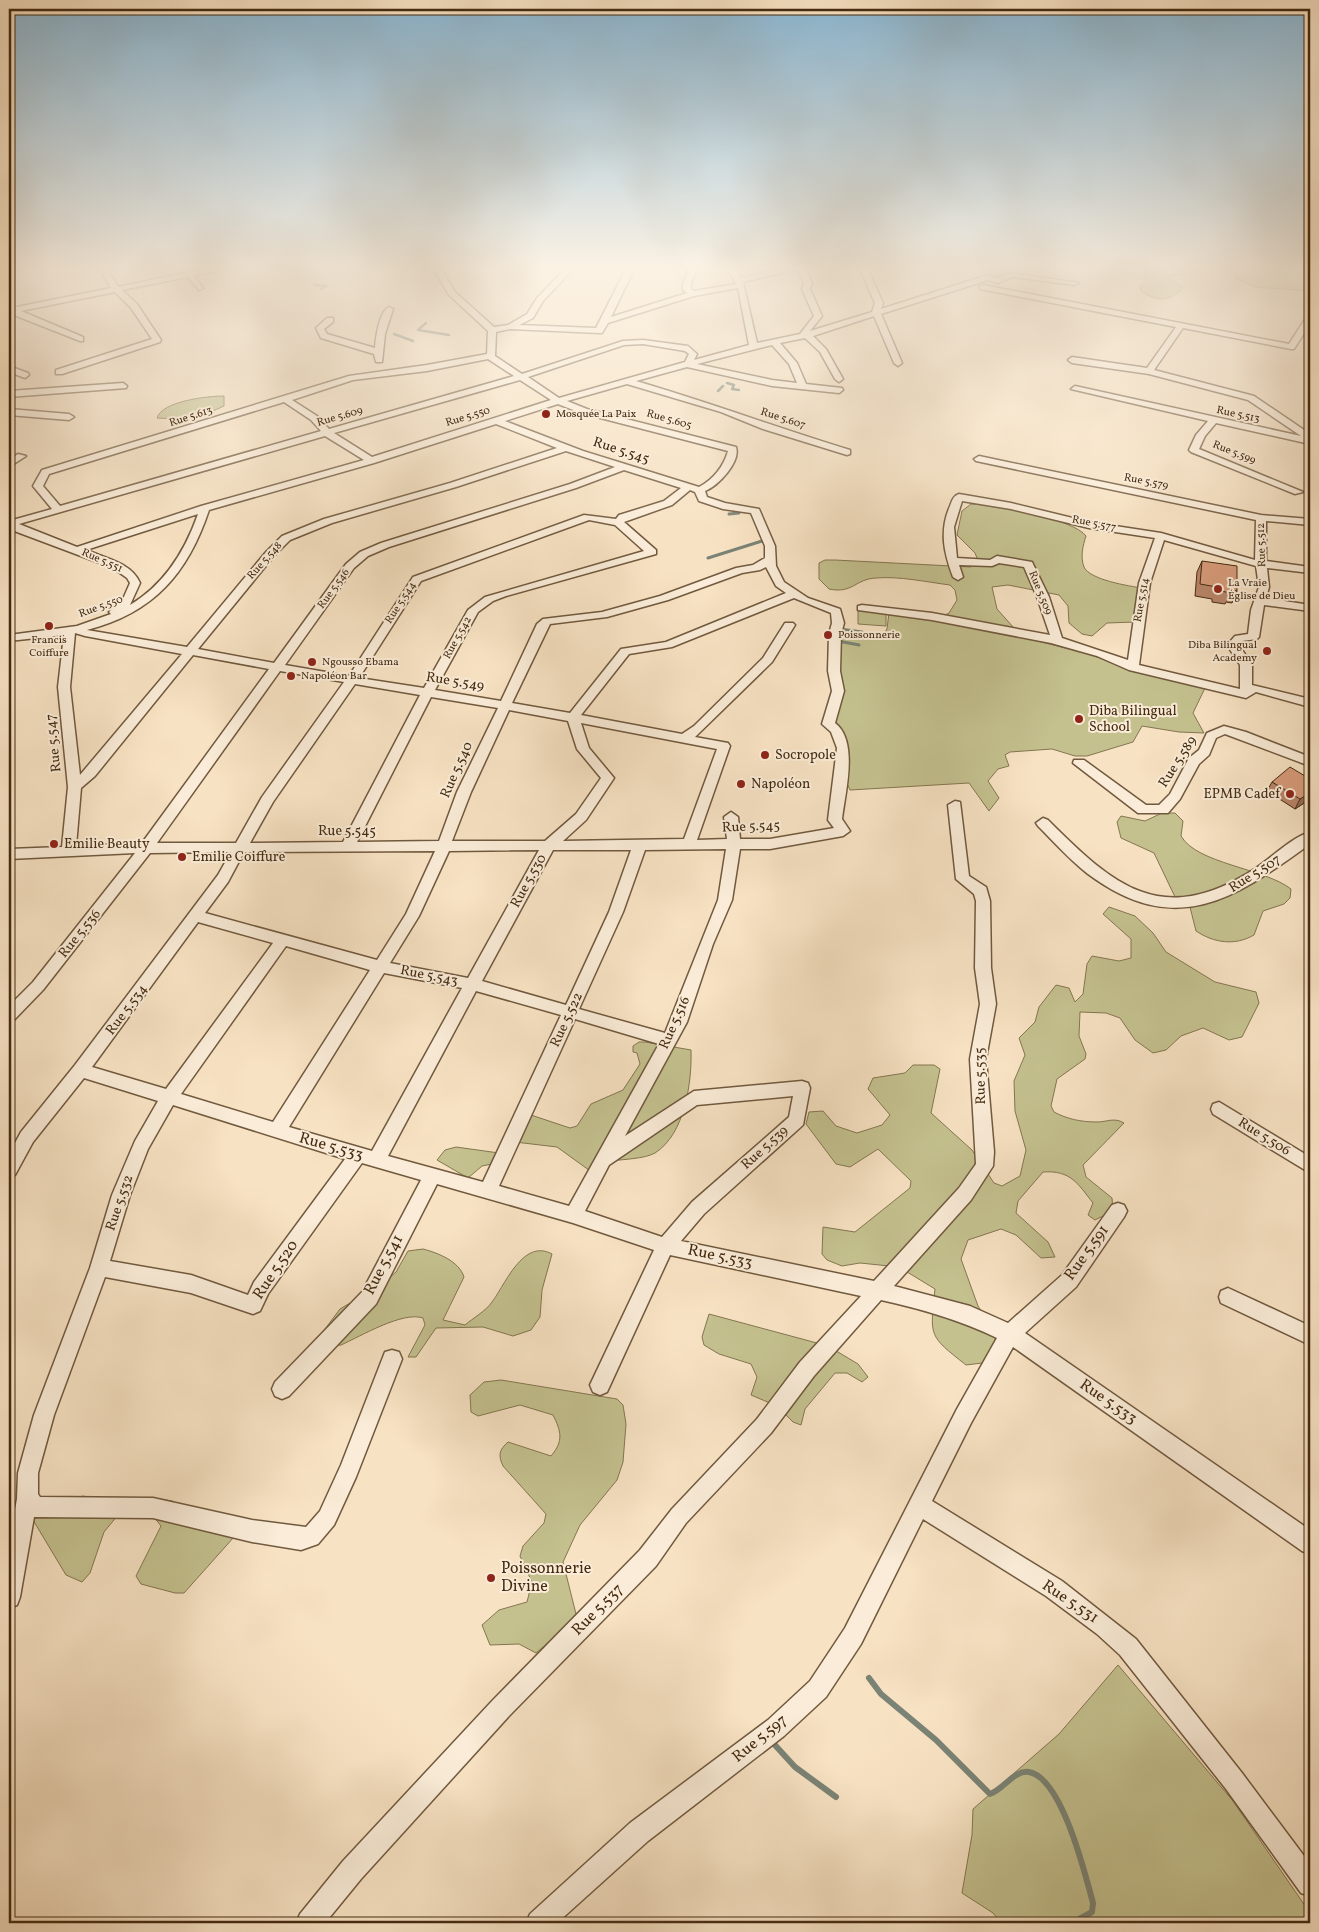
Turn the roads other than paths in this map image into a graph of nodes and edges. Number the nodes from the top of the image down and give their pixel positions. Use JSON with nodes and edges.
{"nodes":[{"id":1,"x":111,"y":355,"type":"edge"},
{"id":2,"x":378,"y":355,"type":"edge"},
{"id":3,"x":587,"y":355,"type":"edge"},
{"id":4,"x":692,"y":355,"type":"edge"},
{"id":5,"x":722,"y":355,"type":"edge"},
{"id":6,"x":785,"y":355,"type":"edge"},
{"id":7,"x":825,"y":355,"type":"edge"},
{"id":8,"x":896,"y":355,"type":"edge"},
{"id":9,"x":1160,"y":355,"type":"edge"},
{"id":10,"x":490,"y":356,"type":"joint"},
{"id":11,"x":1072,"y":360,"type":"dead end"},
{"id":12,"x":898,"y":363,"type":"dead end"},
{"id":13,"x":690,"y":365,"type":"junction"},
{"id":14,"x":9,"y":369,"type":"edge"},
{"id":15,"x":1149,"y":371,"type":"junction"},
{"id":16,"x":59,"y":372,"type":"dead end"},
{"id":17,"x":379,"y":374,"type":"junction"},
{"id":18,"x":25,"y":375,"type":"dead end"},
{"id":19,"x":520,"y":376,"type":"junction"},
{"id":20,"x":839,"y":379,"type":"dead end"},
{"id":21,"x":627,"y":380,"type":"junction"},
{"id":22,"x":123,"y":386,"type":"dead end"},
{"id":23,"x":803,"y":386,"type":"junction"},
{"id":24,"x":1075,"y":389,"type":"dead end"},
{"id":25,"x":839,"y":390,"type":"dead end"},
{"id":26,"x":9,"y":394,"type":"edge"},
{"id":27,"x":285,"y":399,"type":"junction"},
{"id":28,"x":558,"y":401,"type":"junction"},
{"id":29,"x":9,"y":412,"type":"edge"},
{"id":30,"x":68,"y":417,"type":"dead end"},
{"id":31,"x":496,"y":421,"type":"junction"},
{"id":32,"x":1213,"y":421,"type":"junction"},
{"id":33,"x":327,"y":433,"type":"junction"},
{"id":34,"x":1310,"y":439,"type":"edge"},
{"id":35,"x":565,"y":448,"type":"junction"},
{"id":36,"x":847,"y":452,"type":"dead end"},
{"id":37,"x":21,"y":456,"type":"dead end"},
{"id":38,"x":979,"y":459,"type":"dead end"},
{"id":39,"x":371,"y":460,"type":"junction"},
{"id":40,"x":9,"y":464,"type":"edge"},
{"id":41,"x":623,"y":467,"type":"junction"},
{"id":42,"x":693,"y":489,"type":"junction"},
{"id":43,"x":1298,"y":492,"type":"dead end"},
{"id":44,"x":205,"y":508,"type":"junction"},
{"id":45,"x":58,"y":510,"type":"junction"},
{"id":46,"x":1261,"y":518,"type":"junction"},
{"id":47,"x":618,"y":522,"type":"junction"},
{"id":48,"x":1310,"y":522,"type":"edge"},
{"id":49,"x":9,"y":525,"type":"edge"},
{"id":50,"x":1161,"y":536,"type":"junction"},
{"id":51,"x":77,"y":550,"type":"junction"},
{"id":52,"x":770,"y":560,"type":"junction"},
{"id":53,"x":952,"y":561,"type":"junction"},
{"id":54,"x":1263,"y":563,"type":"junction"},
{"id":55,"x":1310,"y":570,"type":"edge"},
{"id":56,"x":958,"y":576,"type":"dead end"},
{"id":57,"x":794,"y":594,"type":"junction"},
{"id":58,"x":1262,"y":601,"type":"junction"},
{"id":59,"x":862,"y":608,"type":"dead end"},
{"id":60,"x":1310,"y":608,"type":"edge"},
{"id":61,"x":96,"y":623,"type":"junction"},
{"id":62,"x":789,"y":625,"type":"dead end"},
{"id":63,"x":74,"y":629,"type":"junction"},
{"id":64,"x":9,"y":638,"type":"edge"},
{"id":65,"x":1057,"y":640,"type":"junction"},
{"id":66,"x":190,"y":650,"type":"junction"},
{"id":67,"x":279,"y":667,"type":"junction"},
{"id":68,"x":1133,"y":667,"type":"junction"},
{"id":69,"x":352,"y":680,"type":"junction"},
{"id":70,"x":428,"y":693,"type":"junction"},
{"id":71,"x":1246,"y":694,"type":"junction"},
{"id":72,"x":1310,"y":703,"type":"edge"},
{"id":73,"x":505,"y":705,"type":"junction"},
{"id":74,"x":573,"y":718,"type":"junction"},
{"id":75,"x":685,"y":738,"type":"junction"},
{"id":76,"x":1310,"y":762,"type":"edge"},
{"id":77,"x":1079,"y":763,"type":"dead end"},
{"id":78,"x":75,"y":787,"type":"junction"},
{"id":79,"x":955,"y":805,"type":"dead end"},
{"id":80,"x":731,"y":817,"type":"dead end"},
{"id":81,"x":1043,"y":823,"type":"dead end"},
{"id":82,"x":1310,"y":837,"type":"edge"},
{"id":83,"x":734,"y":843,"type":"junction"},
{"id":84,"x":685,"y":845,"type":"junction"},
{"id":85,"x":348,"y":846,"type":"junction"},
{"id":86,"x":442,"y":846,"type":"junction"},
{"id":87,"x":548,"y":846,"type":"junction"},
{"id":88,"x":638,"y":846,"type":"junction"},
{"id":89,"x":242,"y":847,"type":"junction"},
{"id":90,"x":147,"y":848,"type":"junction"},
{"id":91,"x":68,"y":853,"type":"junction"},
{"id":92,"x":9,"y":854,"type":"edge"},
{"id":93,"x":196,"y":916,"type":"junction"},
{"id":94,"x":282,"y":940,"type":"junction"},
{"id":95,"x":382,"y":967,"type":"junction"},
{"id":96,"x":471,"y":984,"type":"junction"},
{"id":97,"x":572,"y":1011,"type":"junction"},
{"id":98,"x":9,"y":1016,"type":"edge"},
{"id":99,"x":662,"y":1038,"type":"dead end"},
{"id":100,"x":81,"y":1070,"type":"junction"},
{"id":101,"x":168,"y":1099,"type":"junction"},
{"id":102,"x":1219,"y":1108,"type":"dead end"},
{"id":103,"x":277,"y":1131,"type":"junction"},
{"id":104,"x":358,"y":1155,"type":"junction"},
{"id":105,"x":377,"y":1159,"type":"junction"},
{"id":106,"x":603,"y":1160,"type":"junction"},
{"id":107,"x":1310,"y":1166,"type":"edge"},
{"id":108,"x":9,"y":1170,"type":"edge"},
{"id":109,"x":432,"y":1176,"type":"junction"},
{"id":110,"x":488,"y":1191,"type":"junction"},
{"id":111,"x":1118,"y":1211,"type":"dead end"},
{"id":112,"x":573,"y":1215,"type":"junction"},
{"id":113,"x":665,"y":1246,"type":"junction"},
{"id":114,"x":99,"y":1268,"type":"junction"},
{"id":115,"x":878,"y":1290,"type":"junction"},
{"id":116,"x":1228,"y":1297,"type":"dead end"},
{"id":117,"x":1010,"y":1334,"type":"junction"},
{"id":118,"x":1310,"y":1336,"type":"edge"},
{"id":119,"x":392,"y":1359,"type":"dead end"},
{"id":120,"x":600,"y":1384,"type":"dead end"},
{"id":121,"x":282,"y":1389,"type":"dead end"},
{"id":122,"x":27,"y":1499,"type":"junction"},
{"id":123,"x":920,"y":1505,"type":"junction"},
{"id":124,"x":1310,"y":1543,"type":"edge"},
{"id":125,"x":9,"y":1597,"type":"edge"},
{"id":126,"x":1310,"y":1884,"type":"edge"},
{"id":127,"x":310,"y":1923,"type":"edge"},
{"id":128,"x":539,"y":1923,"type":"edge"}],
"edges":[{"from":1,"to":16,"type":"street"},
{"from":2,"to":17,"type":"street"},
{"from":3,"to":19,"type":"street","name":"Rue 5.609"},
{"from":4,"to":13,"type":"street","name":"Rue 5.609"},
{"from":5,"to":13,"type":"street","name":"Rue 5.550"},
{"from":6,"to":23,"type":"street"},
{"from":7,"to":20,"type":"street"},
{"from":8,"to":12,"type":"street"},
{"from":9,"to":15,"type":"street"},
{"from":10,"to":17,"type":"street"},
{"from":10,"to":19,"type":"street","name":"Rue 5.605"},
{"from":11,"to":15,"type":"street"},
{"from":13,"to":21,"type":"street","name":"Rue 5.550"},
{"from":13,"to":23,"type":"street"},
{"from":14,"to":18,"type":"street"},
{"from":15,"to":34,"type":"street"},
{"from":17,"to":27,"type":"street"},
{"from":19,"to":28,"type":"street","name":"Rue 5.605"},
{"from":19,"to":33,"type":"street","name":"Rue 5.609"},
{"from":21,"to":28,"type":"street","name":"Rue 5.550"},
{"from":21,"to":36,"type":"street","name":"Rue 5.607"},
{"from":22,"to":26,"type":"street"},
{"from":23,"to":25,"type":"street"},
{"from":24,"to":32,"type":"street","name":"Rue 5.513"},
{"from":27,"to":33,"type":"street"},
{"from":27,"to":45,"type":"street","name":"Rue 5.613"},
{"from":28,"to":31,"type":"street","name":"Rue 5.550"},
{"from":28,"to":42,"type":"street","name":"Rue 5.605"},
{"from":29,"to":30,"type":"street"},
{"from":31,"to":35,"type":"street","name":"Rue 5.545"},
{"from":31,"to":39,"type":"street","name":"Rue 5.550"},
{"from":32,"to":34,"type":"street","name":"Rue 5.513"},
{"from":32,"to":43,"type":"street","name":"Rue 5.599"},
{"from":33,"to":39,"type":"street"},
{"from":33,"to":45,"type":"street","name":"Rue 5.609"},
{"from":35,"to":41,"type":"street","name":"Rue 5.545"},
{"from":35,"to":66,"type":"street","name":"Rue 5.548"},
{"from":37,"to":40,"type":"street"},
{"from":38,"to":46,"type":"street","name":"Rue 5.579"},
{"from":39,"to":44,"type":"street","name":"Rue 5.550"},
{"from":41,"to":42,"type":"street","name":"Rue 5.545"},
{"from":41,"to":67,"type":"street","name":"Rue 5.546"},
{"from":42,"to":47,"type":"street"},
{"from":42,"to":52,"type":"street","name":"Rue 5.545"},
{"from":44,"to":51,"type":"street"},
{"from":44,"to":61,"type":"street","name":"Rue 5.550"},
{"from":45,"to":49,"type":"street","name":"Rue 5.609"},
{"from":46,"to":48,"type":"street","name":"Rue 5.579"},
{"from":46,"to":54,"type":"street","name":"Rue 5.512"},
{"from":47,"to":69,"type":"street","name":"Rue 5.544"},
{"from":47,"to":70,"type":"street","name":"Rue 5.542"},
{"from":49,"to":51,"type":"street","name":"Rue 5.551"},
{"from":50,"to":53,"type":"street","name":"Rue 5.577"},
{"from":50,"to":54,"type":"street","name":"Rue 5.577"},
{"from":50,"to":68,"type":"street","name":"Rue 5.514"},
{"from":51,"to":61,"type":"street","name":"Rue 5.551"},
{"from":52,"to":57,"type":"street","name":"Rue 5.545"},
{"from":52,"to":73,"type":"street","name":"Rue 5.540"},
{"from":53,"to":56,"type":"street","name":"Rue 5.577"},
{"from":53,"to":65,"type":"street","name":"Rue 5.509"},
{"from":54,"to":55,"type":"street","name":"Rue 5.577"},
{"from":54,"to":58,"type":"street","name":"Rue 5.512"},
{"from":57,"to":74,"type":"street"},
{"from":57,"to":83,"type":"street","name":"Rue 5.545"},
{"from":58,"to":60,"type":"street"},
{"from":58,"to":71,"type":"street","name":"Rue 5.512"},
{"from":59,"to":65,"type":"street"},
{"from":61,"to":63,"type":"street","name":"Rue 5.550"},
{"from":62,"to":75,"type":"street"},
{"from":63,"to":64,"type":"street","name":"Rue 5.550"},
{"from":63,"to":66,"type":"street","name":"Rue 5.549"},
{"from":63,"to":78,"type":"street","name":"Rue 5.547"},
{"from":65,"to":68,"type":"street"},
{"from":66,"to":67,"type":"street","name":"Rue 5.549"},
{"from":66,"to":78,"type":"street","name":"Rue 5.548"},
{"from":67,"to":69,"type":"street","name":"Rue 5.549"},
{"from":67,"to":90,"type":"street","name":"Rue 5.546"},
{"from":68,"to":71,"type":"street"},
{"from":69,"to":70,"type":"street","name":"Rue 5.549"},
{"from":69,"to":89,"type":"street","name":"Rue 5.544"},
{"from":70,"to":73,"type":"street","name":"Rue 5.549"},
{"from":70,"to":85,"type":"street","name":"Rue 5.542"},
{"from":71,"to":72,"type":"street"},
{"from":73,"to":74,"type":"street","name":"Rue 5.549"},
{"from":73,"to":86,"type":"street","name":"Rue 5.540"},
{"from":74,"to":75,"type":"street","name":"Rue 5.549"},
{"from":74,"to":87,"type":"street","name":"Rue 5.530"},
{"from":75,"to":84,"type":"street","name":"Rue 5.549"},
{"from":76,"to":77,"type":"street","name":"Rue 5.589"},
{"from":78,"to":91,"type":"street","name":"Rue 5.547"},
{"from":79,"to":115,"type":"street","name":"Rue 5.535"},
{"from":80,"to":83,"type":"street","name":"Rue 5.516"},
{"from":81,"to":82,"type":"street","name":"Rue 5.507"},
{"from":83,"to":84,"type":"street","name":"Rue 5.545"},
{"from":83,"to":106,"type":"street","name":"Rue 5.516"},
{"from":84,"to":88,"type":"street","name":"Rue 5.545"},
{"from":85,"to":86,"type":"street","name":"Rue 5.545"},
{"from":85,"to":89,"type":"street","name":"Rue 5.545"},
{"from":86,"to":87,"type":"street","name":"Rue 5.545"},
{"from":86,"to":95,"type":"street","name":"Rue 5.540"},
{"from":87,"to":88,"type":"street","name":"Rue 5.545"},
{"from":87,"to":96,"type":"street","name":"Rue 5.530"},
{"from":88,"to":97,"type":"street","name":"Rue 5.522"},
{"from":89,"to":90,"type":"street","name":"Rue 5.545"},
{"from":89,"to":93,"type":"street","name":"Rue 5.534"},
{"from":90,"to":91,"type":"street","name":"Rue 5.545"},
{"from":90,"to":98,"type":"street","name":"Rue 5.536"},
{"from":91,"to":92,"type":"street","name":"Rue 5.545"},
{"from":93,"to":94,"type":"street","name":"Rue 5.543"},
{"from":93,"to":100,"type":"street","name":"Rue 5.534"},
{"from":94,"to":95,"type":"street","name":"Rue 5.543"},
{"from":94,"to":101,"type":"street","name":"Rue 5.532"},
{"from":95,"to":96,"type":"street","name":"Rue 5.543"},
{"from":95,"to":103,"type":"street","name":"Rue 5.540"},
{"from":96,"to":97,"type":"street","name":"Rue 5.543"},
{"from":96,"to":105,"type":"street","name":"Rue 5.530"},
{"from":97,"to":99,"type":"street","name":"Rue 5.543"},
{"from":97,"to":110,"type":"street","name":"Rue 5.522"},
{"from":100,"to":101,"type":"street","name":"Rue 5.533"},
{"from":100,"to":108,"type":"street","name":"Rue 5.534"},
{"from":101,"to":103,"type":"street","name":"Rue 5.533"},
{"from":101,"to":114,"type":"street","name":"Rue 5.532"},
{"from":102,"to":107,"type":"street","name":"Rue 5.506"},
{"from":103,"to":104,"type":"street","name":"Rue 5.533"},
{"from":104,"to":105,"type":"street","name":"Rue 5.533"},
{"from":104,"to":114,"type":"street","name":"Rue 5.520"},
{"from":105,"to":109,"type":"street","name":"Rue 5.533"},
{"from":106,"to":112,"type":"street","name":"Rue 5.516"},
{"from":106,"to":113,"type":"street","name":"Rue 5.539"},
{"from":109,"to":110,"type":"street","name":"Rue 5.533"},
{"from":109,"to":121,"type":"street","name":"Rue 5.541"},
{"from":110,"to":112,"type":"street","name":"Rue 5.533"},
{"from":111,"to":117,"type":"street","name":"Rue 5.591"},
{"from":112,"to":113,"type":"street","name":"Rue 5.533"},
{"from":113,"to":115,"type":"street","name":"Rue 5.533"},
{"from":113,"to":120,"type":"street","name":"Rue 5.539"},
{"from":114,"to":122,"type":"street","name":"Rue 5.532"},
{"from":115,"to":117,"type":"street","name":"Rue 5.533"},
{"from":115,"to":127,"type":"street","name":"Rue 5.537"},
{"from":116,"to":118,"type":"street"},
{"from":117,"to":123,"type":"street"},
{"from":117,"to":124,"type":"street","name":"Rue 5.533"},
{"from":119,"to":122,"type":"street"},
{"from":122,"to":125,"type":"street","name":"Rue 5.532"},
{"from":123,"to":126,"type":"street","name":"Rue 5.531"},
{"from":123,"to":128,"type":"street","name":"Rue 5.597"}]}
